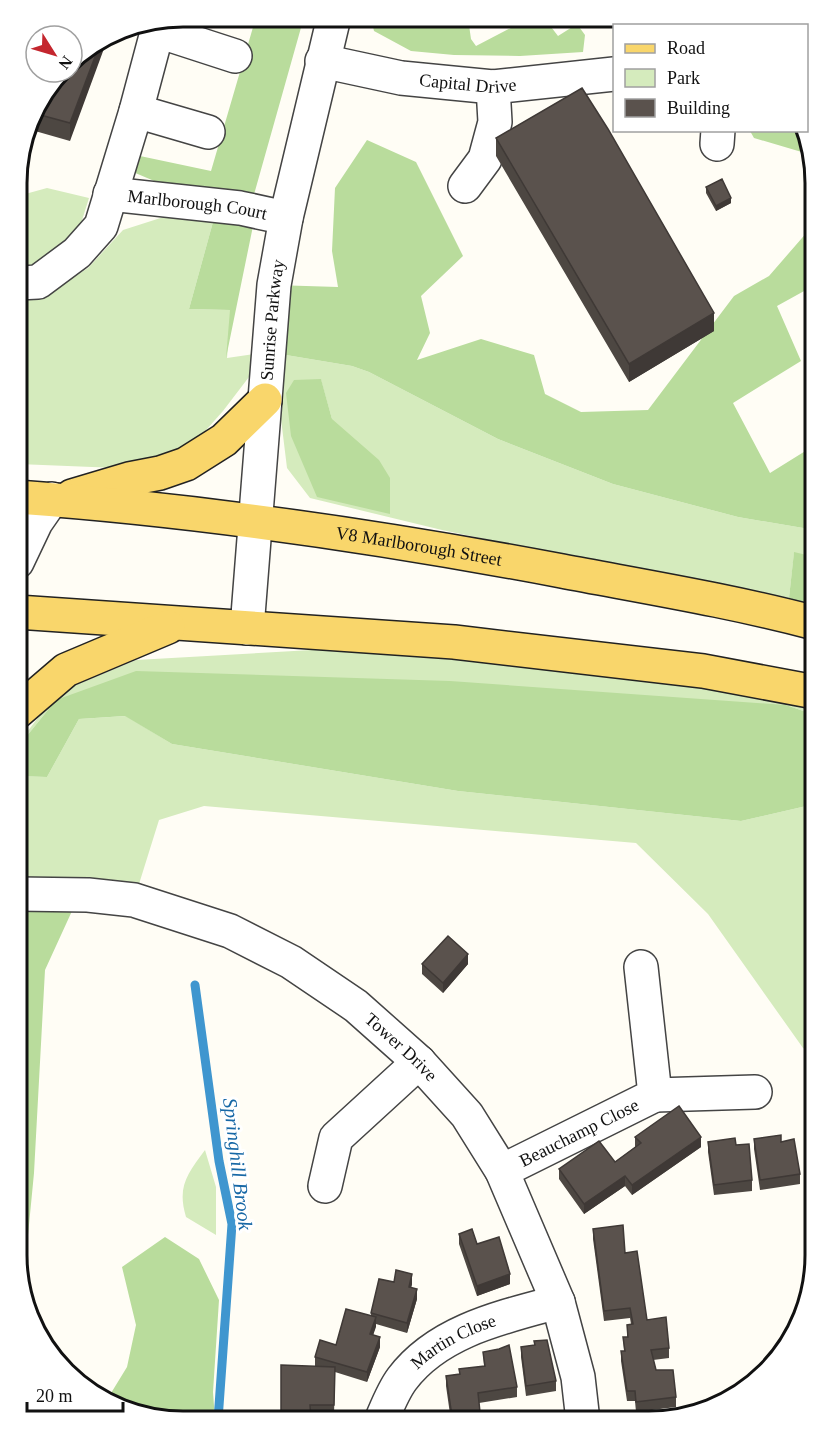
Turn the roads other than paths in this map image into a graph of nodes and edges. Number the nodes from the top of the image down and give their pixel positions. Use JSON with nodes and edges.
{"nodes":[{"id":1,"x":331,"y":27,"type":"edge"},
{"id":2,"x":164,"y":28,"type":"edge"},
{"id":3,"x":158,"y":29,"type":"edge"},
{"id":4,"x":235,"y":56,"type":"dead end"},
{"id":5,"x":322,"y":61,"type":"junction"},
{"id":6,"x":613,"y":74,"type":"edge"},
{"id":7,"x":493,"y":87,"type":"junction"},
{"id":8,"x":136,"y":111,"type":"junction"},
{"id":9,"x":208,"y":132,"type":"dead end"},
{"id":10,"x":465,"y":186,"type":"dead end"},
{"id":11,"x":110,"y":194,"type":"junction"},
{"id":12,"x":286,"y":218,"type":"junction"},
{"id":13,"x":27,"y":283,"type":"edge"},
{"id":14,"x":265,"y":400,"type":"junction"},
{"id":15,"x":27,"y":498,"type":"edge"},
{"id":16,"x":55,"y":500,"type":"junction"},
{"id":17,"x":255,"y":520,"type":"junction"},
{"id":18,"x":27,"y":541,"type":"edge"},
{"id":19,"x":27,"y":613,"type":"edge"},
{"id":20,"x":805,"y":621,"type":"edge"},
{"id":21,"x":176,"y":624,"type":"junction"},
{"id":22,"x":247,"y":628,"type":"junction"},
{"id":23,"x":805,"y":690,"type":"edge"},
{"id":24,"x":27,"y":703,"type":"edge"},
{"id":25,"x":27,"y":894,"type":"edge"},
{"id":26,"x":641,"y":967,"type":"dead end"},
{"id":27,"x":419,"y":1062,"type":"junction"},
{"id":28,"x":755,"y":1092,"type":"dead end"},
{"id":29,"x":655,"y":1095,"type":"junction"},
{"id":30,"x":502,"y":1170,"type":"junction"},
{"id":31,"x":325,"y":1186,"type":"dead end"},
{"id":32,"x":558,"y":1302,"type":"junction"},
{"id":33,"x":386,"y":1411,"type":"edge"},
{"id":34,"x":582,"y":1411,"type":"edge"}],
"edges":[{"from":1,"to":5,"type":"street","name":"Sunrise Parkway"},
{"from":2,"to":4,"type":"street"},
{"from":3,"to":8,"type":"street"},
{"from":5,"to":7,"type":"street","name":"Capital Drive"},
{"from":5,"to":12,"type":"street","name":"Sunrise Parkway"},
{"from":6,"to":7,"type":"street","name":"Capital Drive"},
{"from":7,"to":10,"type":"street"},
{"from":8,"to":9,"type":"street"},
{"from":8,"to":11,"type":"street"},
{"from":11,"to":12,"type":"street","name":"Marlborough Court"},
{"from":11,"to":13,"type":"street"},
{"from":12,"to":14,"type":"street","name":"Sunrise Parkway"},
{"from":14,"to":16,"type":"main road"},
{"from":14,"to":17,"type":"street","name":"Sunrise Parkway"},
{"from":15,"to":16,"type":"main road","name":"V8 Marlborough Street"},
{"from":16,"to":17,"type":"main road","name":"V8 Marlborough Street"},
{"from":16,"to":18,"type":"street"},
{"from":17,"to":20,"type":"main road","name":"V8 Marlborough Street"},
{"from":17,"to":22,"type":"street","name":"Sunrise Parkway"},
{"from":19,"to":21,"type":"main road"},
{"from":21,"to":22,"type":"main road"},
{"from":21,"to":24,"type":"main road"},
{"from":22,"to":23,"type":"main road"},
{"from":25,"to":27,"type":"street","name":"Tower Drive"},
{"from":26,"to":29,"type":"street","name":"Beauchamp Close"},
{"from":27,"to":30,"type":"street","name":"Tower Drive"},
{"from":27,"to":31,"type":"street"},
{"from":28,"to":29,"type":"street","name":"Beauchamp Close"},
{"from":29,"to":30,"type":"street","name":"Beauchamp Close"},
{"from":30,"to":32,"type":"street","name":"Tower Drive"},
{"from":32,"to":33,"type":"street","name":"Martin Close"},
{"from":32,"to":34,"type":"street","name":"Tower Drive"}]}
